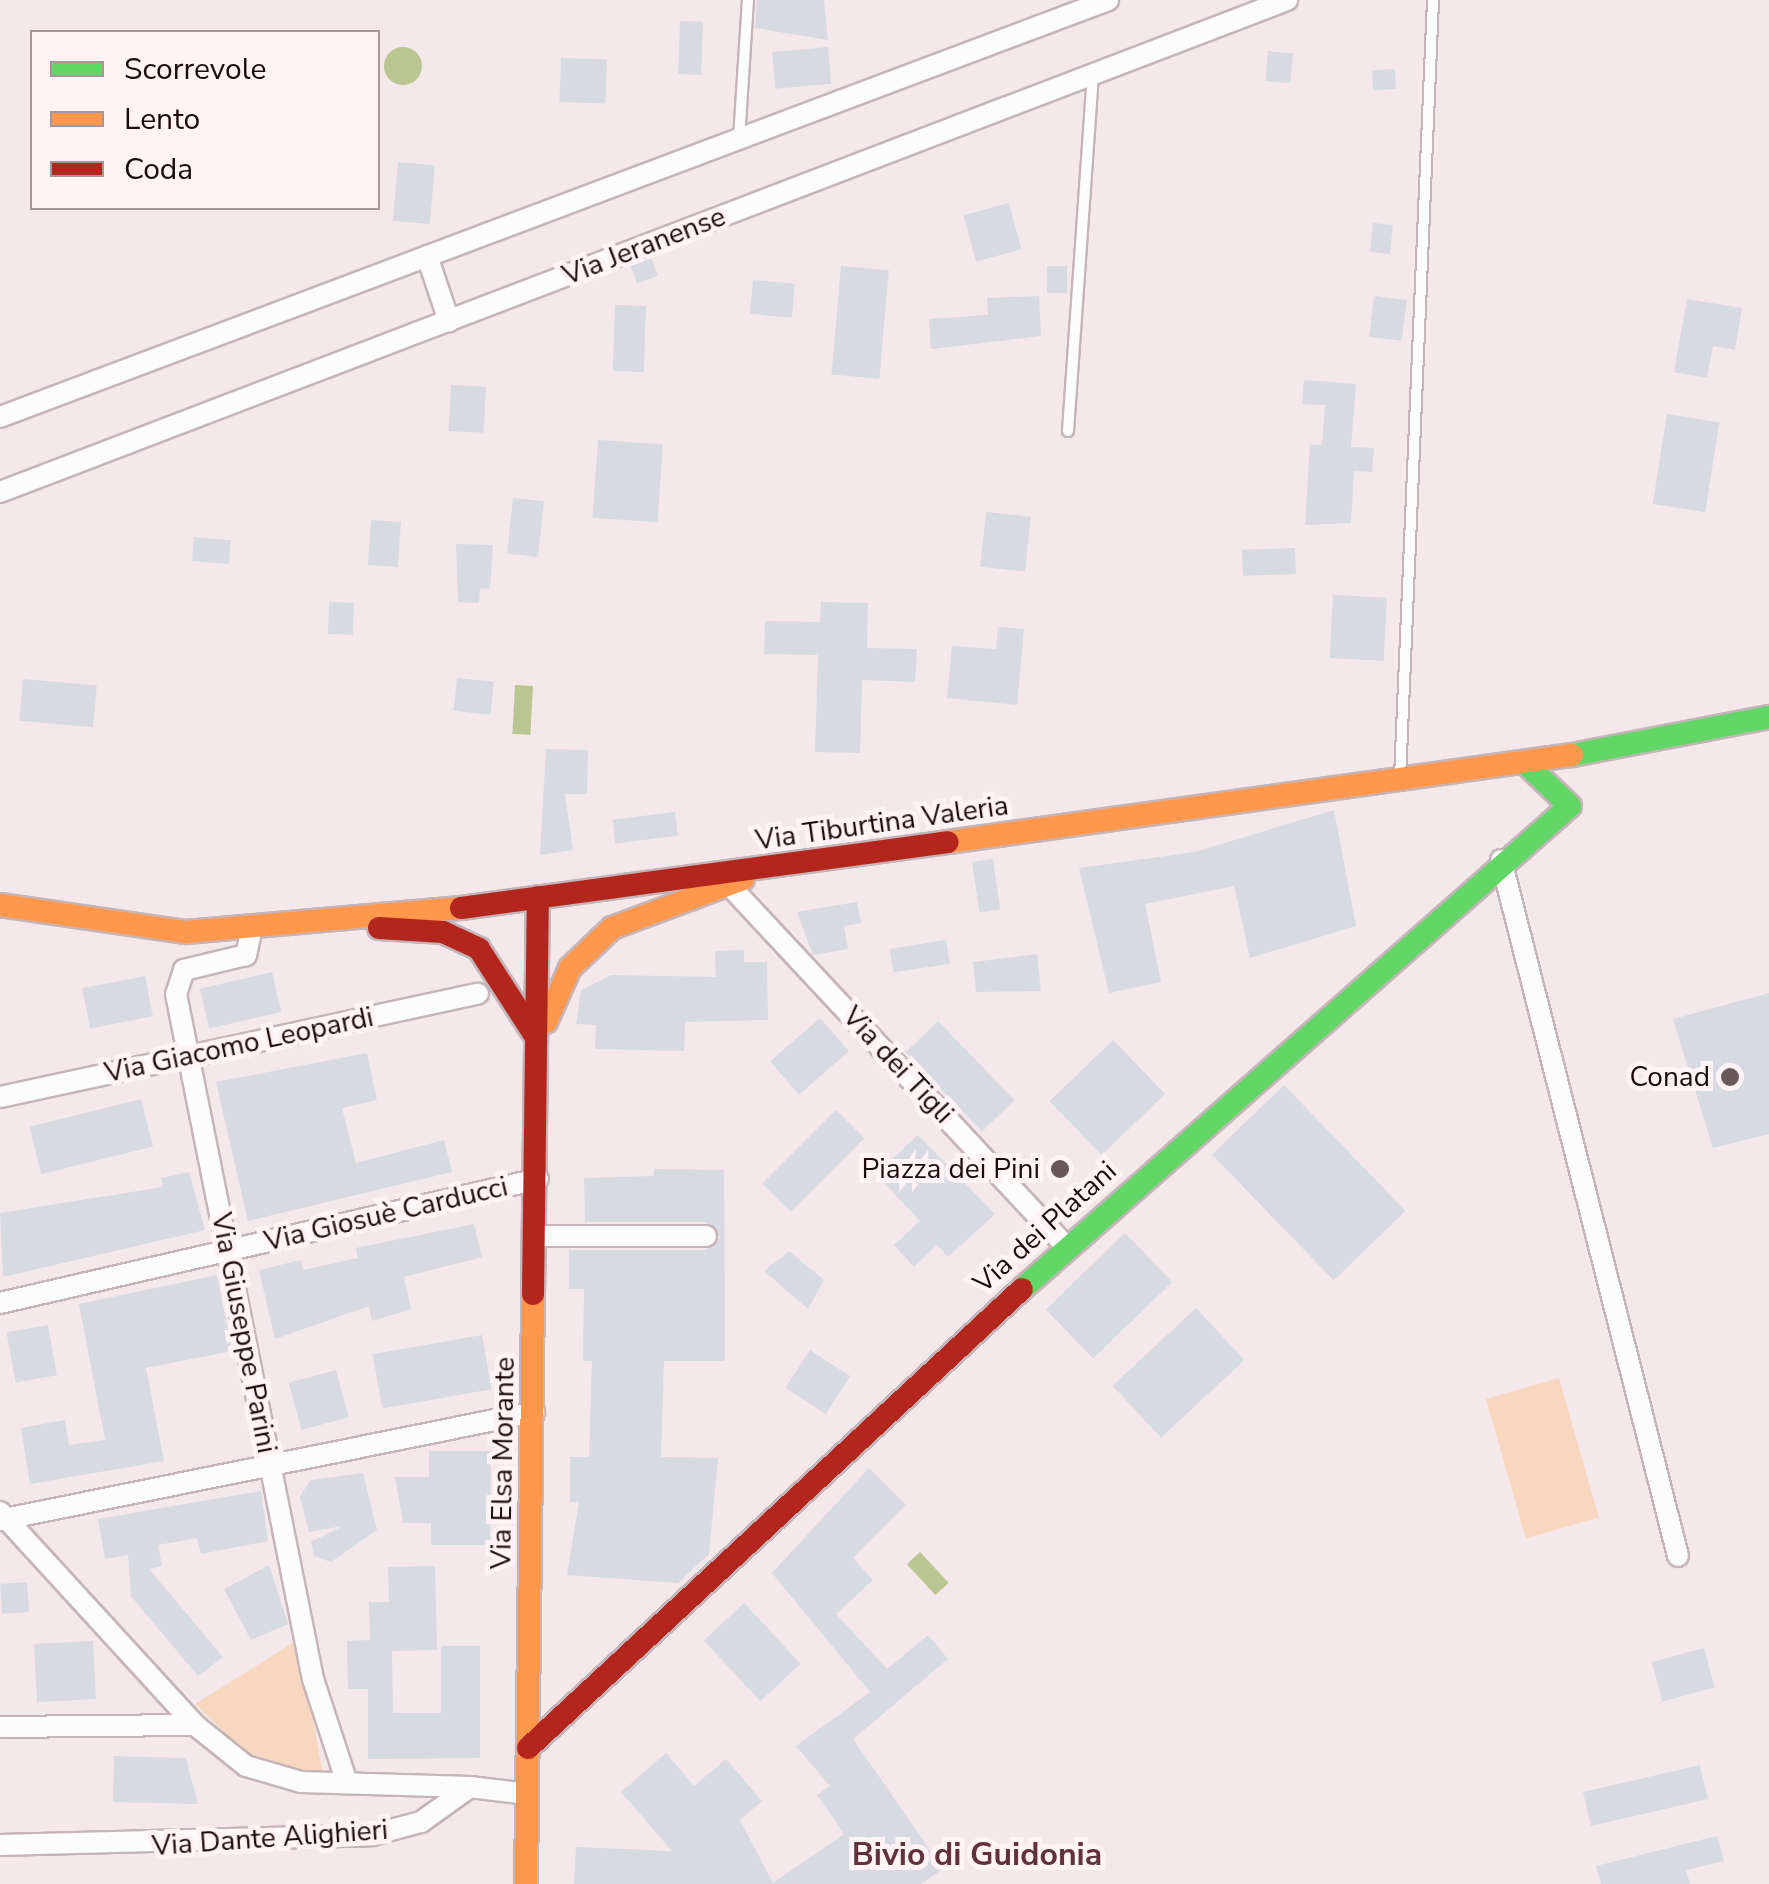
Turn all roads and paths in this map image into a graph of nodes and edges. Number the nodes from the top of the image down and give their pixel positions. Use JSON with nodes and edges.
{"nodes":[{"id":1,"x":748,"y":0,"type":"edge"},
{"id":2,"x":1108,"y":0,"type":"edge"},
{"id":3,"x":1288,"y":0,"type":"edge"},
{"id":4,"x":1433,"y":0,"type":"edge"},
{"id":5,"x":1093,"y":74,"type":"junction"},
{"id":6,"x":739,"y":139,"type":"junction"},
{"id":7,"x":427,"y":256,"type":"junction"},
{"id":8,"x":449,"y":321,"type":"junction"},
{"id":9,"x":0,"y":417,"type":"edge"},
{"id":10,"x":1068,"y":431,"type":"dead end"},
{"id":11,"x":0,"y":492,"type":"edge"},
{"id":12,"x":1769,"y":718,"type":"edge"},
{"id":13,"x":1526,"y":764,"type":"junction"},
{"id":14,"x":1400,"y":781,"type":"junction"},
{"id":15,"x":1501,"y":860,"type":"junction"},
{"id":16,"x":764,"y":870,"type":"junction"},
{"id":17,"x":729,"y":885,"type":"junction"},
{"id":18,"x":538,"y":897,"type":"junction"},
{"id":19,"x":0,"y":905,"type":"edge"},
{"id":20,"x":324,"y":926,"type":"junction"},
{"id":21,"x":251,"y":932,"type":"junction"},
{"id":22,"x":478,"y":994,"type":"dead end"},
{"id":23,"x":538,"y":1044,"type":"junction"},
{"id":24,"x":190,"y":1054,"type":"junction"},
{"id":25,"x":0,"y":1097,"type":"edge"},
{"id":26,"x":538,"y":1179,"type":"junction"},
{"id":27,"x":538,"y":1236,"type":"junction"},
{"id":28,"x":706,"y":1236,"type":"dead end"},
{"id":29,"x":1067,"y":1246,"type":"junction"},
{"id":30,"x":228,"y":1251,"type":"junction"},
{"id":31,"x":0,"y":1303,"type":"edge"},
{"id":32,"x":534,"y":1412,"type":"junction"},
{"id":33,"x":271,"y":1470,"type":"junction"},
{"id":34,"x":2,"y":1517,"type":"edge"},
{"id":35,"x":1678,"y":1556,"type":"dead end"},
{"id":36,"x":195,"y":1726,"type":"junction"},
{"id":37,"x":0,"y":1727,"type":"edge"},
{"id":38,"x":528,"y":1748,"type":"junction"},
{"id":39,"x":347,"y":1783,"type":"junction"},
{"id":40,"x":470,"y":1787,"type":"junction"},
{"id":41,"x":528,"y":1794,"type":"junction"},
{"id":42,"x":0,"y":1845,"type":"edge"},
{"id":43,"x":526,"y":1884,"type":"edge"}],
"edges":[{"from":1,"to":6,"type":"lane"},
{"from":2,"to":6,"type":"street"},
{"from":3,"to":5,"type":"street","name":"Via Jeranense"},
{"from":4,"to":14,"type":"lane"},
{"from":5,"to":8,"type":"street","name":"Via Jeranense"},
{"from":5,"to":10,"type":"lane"},
{"from":6,"to":7,"type":"street"},
{"from":7,"to":8,"type":"street"},
{"from":7,"to":9,"type":"street"},
{"from":8,"to":11,"type":"street","name":"Via Jeranense"},
{"from":12,"to":13,"type":"street","name":"Via Tiburtina Valeria"},
{"from":13,"to":14,"type":"street","name":"Via Tiburtina Valeria"},
{"from":13,"to":15,"type":"street","name":"Via dei Platani"},
{"from":14,"to":16,"type":"street","name":"Via Tiburtina Valeria"},
{"from":15,"to":29,"type":"street","name":"Via dei Platani"},
{"from":15,"to":35,"type":"street"},
{"from":16,"to":17,"type":"street","name":"Via Elsa Morante"},
{"from":16,"to":18,"type":"street","name":"Via Tiburtina Valeria"},
{"from":17,"to":23,"type":"street","name":"Via Elsa Morante"},
{"from":17,"to":29,"type":"street","name":"Via dei Tigli"},
{"from":18,"to":20,"type":"street","name":"Via Tiburtina Valeria"},
{"from":18,"to":23,"type":"street","name":"Via Elsa Morante"},
{"from":19,"to":21,"type":"street","name":"Via Tiburtina Valeria"},
{"from":20,"to":21,"type":"street","name":"Via Tiburtina Valeria"},
{"from":20,"to":23,"type":"street","name":"Via Elsa Morante"},
{"from":21,"to":24,"type":"street","name":"Via Giuseppe Parini"},
{"from":22,"to":24,"type":"street","name":"Via Giacomo Leopardi"},
{"from":23,"to":26,"type":"street","name":"Via Elsa Morante"},
{"from":24,"to":25,"type":"street","name":"Via Giacomo Leopardi"},
{"from":24,"to":30,"type":"street","name":"Via Giuseppe Parini"},
{"from":26,"to":27,"type":"street","name":"Via Elsa Morante"},
{"from":26,"to":30,"type":"street","name":"Via Giosuè Carducci"},
{"from":27,"to":28,"type":"street"},
{"from":27,"to":32,"type":"street","name":"Via Elsa Morante"},
{"from":29,"to":38,"type":"street","name":"Via dei Platani"},
{"from":30,"to":31,"type":"street","name":"Via Giosuè Carducci"},
{"from":30,"to":33,"type":"street","name":"Via Giuseppe Parini"},
{"from":32,"to":33,"type":"street"},
{"from":32,"to":38,"type":"street","name":"Via Elsa Morante"},
{"from":33,"to":34,"type":"street"},
{"from":33,"to":39,"type":"street","name":"Via Giuseppe Parini"},
{"from":34,"to":36,"type":"street"},
{"from":36,"to":37,"type":"street"},
{"from":36,"to":39,"type":"street"},
{"from":38,"to":41,"type":"street","name":"Via Elsa Morante"},
{"from":39,"to":40,"type":"street"},
{"from":40,"to":41,"type":"street"},
{"from":40,"to":42,"type":"street","name":"Via Dante Alighieri"},
{"from":41,"to":43,"type":"street","name":"Via Elsa Morante"}]}
